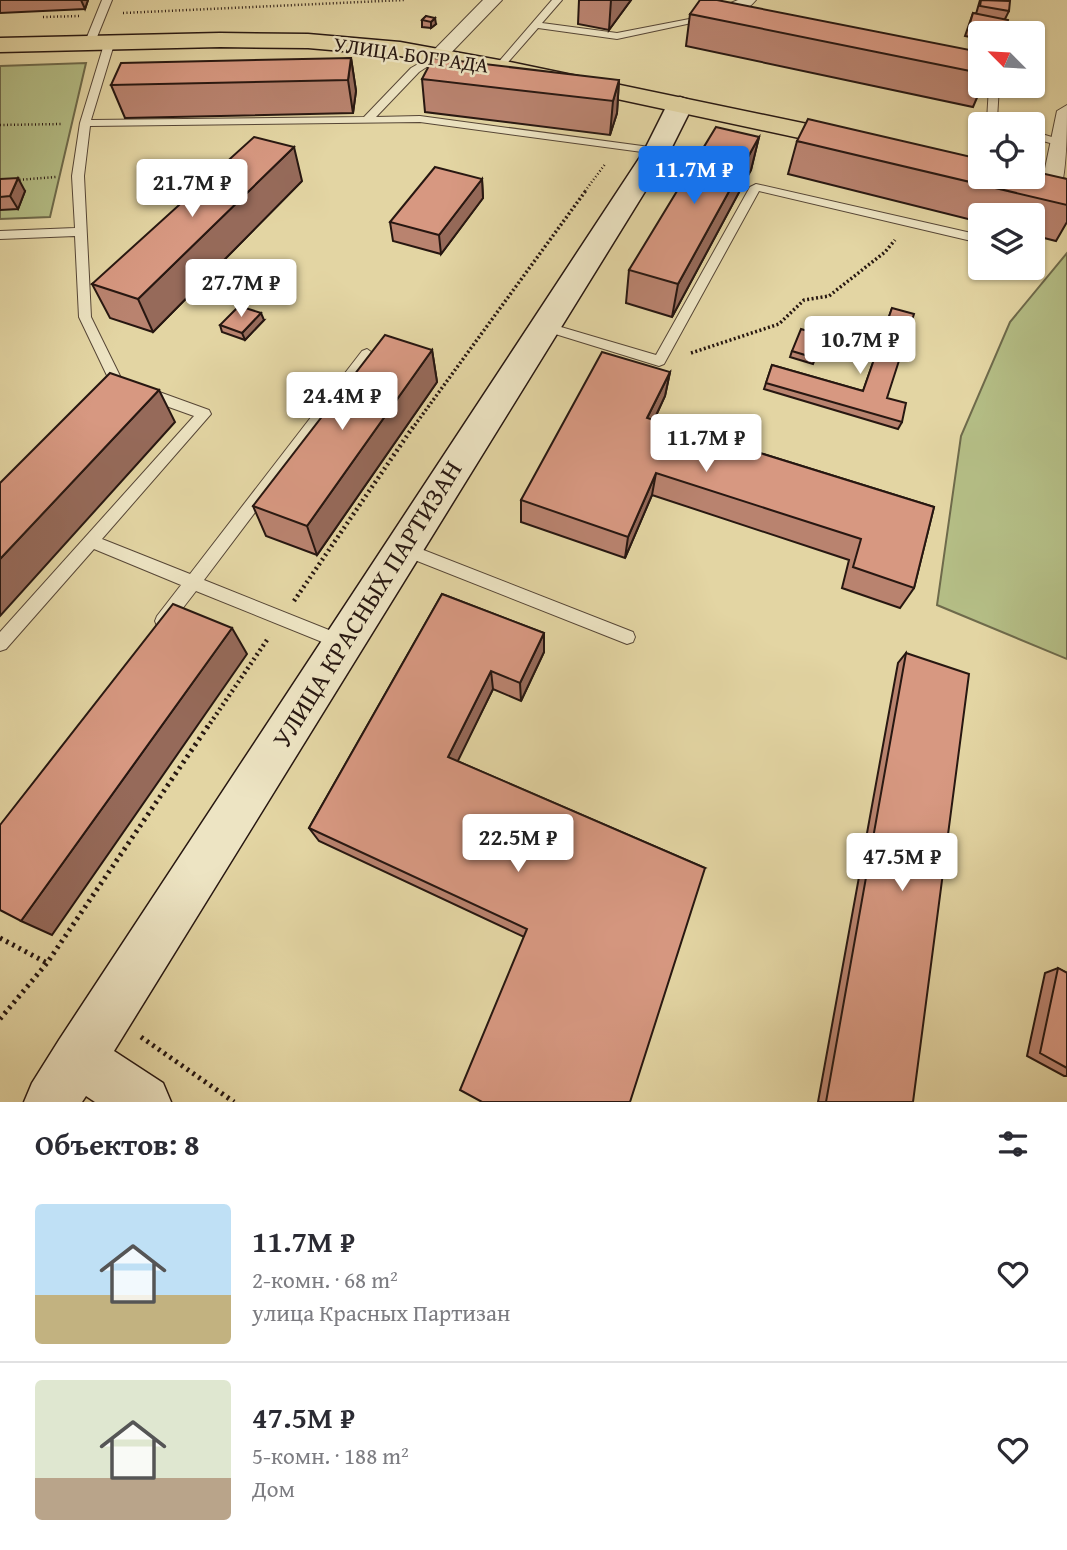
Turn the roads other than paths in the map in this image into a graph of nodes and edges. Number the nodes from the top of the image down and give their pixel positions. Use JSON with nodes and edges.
{"nodes":[{"id":1,"x":107,"y":0,"type":"edge"},
{"id":2,"x":493,"y":0,"type":"edge"},
{"id":3,"x":557,"y":0,"type":"edge"},
{"id":4,"x":747,"y":0,"type":"edge"},
{"id":5,"x":719,"y":19,"type":"joint"},
{"id":6,"x":536,"y":25,"type":"junction"},
{"id":7,"x":100,"y":42,"type":"junction"},
{"id":8,"x":0,"y":45,"type":"edge"},
{"id":9,"x":439,"y":55,"type":"junction"},
{"id":10,"x":499,"y":67,"type":"junction"},
{"id":11,"x":680,"y":105,"type":"junction"},
{"id":12,"x":1067,"y":111,"type":"edge"},
{"id":13,"x":367,"y":120,"type":"junction"},
{"id":14,"x":281,"y":121,"type":"junction"},
{"id":15,"x":85,"y":123,"type":"junction"},
{"id":16,"x":271,"y":131,"type":"dead end"},
{"id":17,"x":1045,"y":138,"type":"edge"},
{"id":18,"x":1061,"y":143,"type":"junction"},
{"id":19,"x":638,"y":148,"type":"junction"},
{"id":20,"x":884,"y":148,"type":"edge"},
{"id":21,"x":1051,"y":183,"type":"edge"},
{"id":22,"x":80,"y":232,"type":"junction"},
{"id":23,"x":0,"y":235,"type":"edge"},
{"id":24,"x":968,"y":236,"type":"edge"},
{"id":25,"x":94,"y":293,"type":"dead end"},
{"id":26,"x":84,"y":302,"type":"junction"},
{"id":27,"x":544,"y":326,"type":"junction"},
{"id":28,"x":367,"y":354,"type":"edge"},
{"id":29,"x":91,"y":541,"type":"junction"},
{"id":30,"x":402,"y":548,"type":"junction"},
{"id":31,"x":193,"y":582,"type":"junction"},
{"id":32,"x":151,"y":637,"type":"edge"},
{"id":33,"x":627,"y":637,"type":"dead end"},
{"id":34,"x":343,"y":643,"type":"junction"},
{"id":35,"x":0,"y":644,"type":"edge"},
{"id":36,"x":65,"y":1081,"type":"edge"},
{"id":37,"x":144,"y":1102,"type":"edge"}],
"edges":[{"from":1,"to":7,"type":"lane"},
{"from":2,"to":9,"type":"street"},
{"from":3,"to":6,"type":"lane"},
{"from":4,"to":5,"type":"street"},
{"from":5,"to":6,"type":"lane"},
{"from":6,"to":10,"type":"lane"},
{"from":7,"to":8,"type":"main road","name":"УЛИЦА БОГРАДА"},
{"from":7,"to":9,"type":"main road","name":"УЛИЦА БОГРАДА"},
{"from":7,"to":15,"type":"lane"},
{"from":9,"to":10,"type":"main road","name":"УЛИЦА БОГРАДА"},
{"from":9,"to":13,"type":"lane"},
{"from":10,"to":11,"type":"main road","name":"УЛИЦА БОГРАДА"},
{"from":11,"to":19,"type":"main road","name":"УЛИЦА КРАСНЫХ ПАРТИЗАН"},
{"from":11,"to":20,"type":"main road","name":"УЛИЦА БОГРАДА"},
{"from":12,"to":18,"type":"street"},
{"from":13,"to":14,"type":"lane"},
{"from":13,"to":19,"type":"lane"},
{"from":14,"to":15,"type":"lane"},
{"from":14,"to":16,"type":"lane"},
{"from":15,"to":22,"type":"lane"},
{"from":17,"to":18,"type":"lane"},
{"from":18,"to":21,"type":"street"},
{"from":19,"to":27,"type":"main road","name":"УЛИЦА КРАСНЫХ ПАРТИЗАН"},
{"from":22,"to":23,"type":"lane"},
{"from":22,"to":26,"type":"lane"},
{"from":24,"to":27,"type":"lane"},
{"from":25,"to":26,"type":"lane"},
{"from":26,"to":29,"type":"lane"},
{"from":27,"to":30,"type":"main road","name":"УЛИЦА КРАСНЫХ ПАРТИЗАН"},
{"from":28,"to":31,"type":"lane"},
{"from":29,"to":31,"type":"lane"},
{"from":29,"to":35,"type":"lane"},
{"from":30,"to":33,"type":"lane"},
{"from":30,"to":34,"type":"main road","name":"УЛИЦА КРАСНЫХ ПАРТИЗАН"},
{"from":31,"to":32,"type":"lane"},
{"from":31,"to":34,"type":"lane"},
{"from":34,"to":36,"type":"main road","name":"УЛИЦА КРАСНЫХ ПАРТИЗАН"},
{"from":36,"to":37,"type":"main road"}]}
